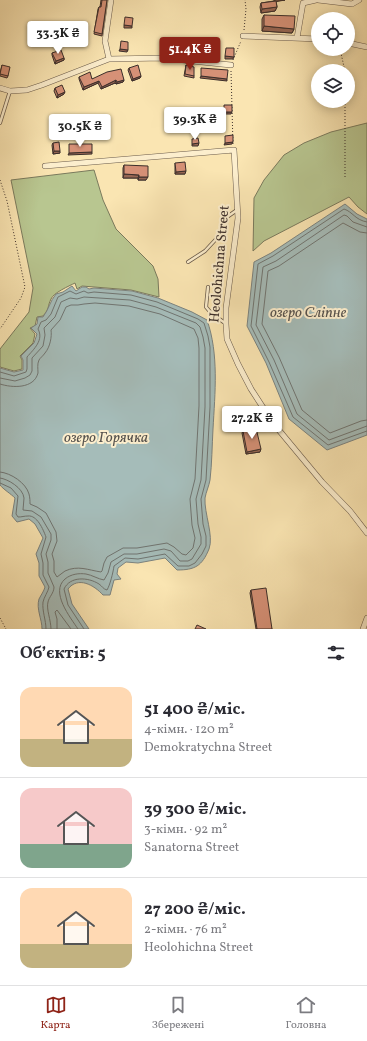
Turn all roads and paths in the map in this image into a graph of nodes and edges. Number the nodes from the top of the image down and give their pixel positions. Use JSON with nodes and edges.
{"nodes":[{"id":1,"x":111,"y":0,"type":"edge"},
{"id":2,"x":245,"y":0,"type":"edge"},
{"id":3,"x":317,"y":0,"type":"edge"},
{"id":4,"x":358,"y":0,"type":"edge"},
{"id":5,"x":244,"y":36,"type":"junction"},
{"id":6,"x":298,"y":38,"type":"junction"},
{"id":7,"x":311,"y":39,"type":"edge"},
{"id":8,"x":355,"y":44,"type":"edge"},
{"id":9,"x":367,"y":46,"type":"edge"},
{"id":10,"x":109,"y":59,"type":"junction"},
{"id":11,"x":231,"y":65,"type":"junction"},
{"id":12,"x":0,"y":88,"type":"edge"},
{"id":13,"x":10,"y":91,"type":"junction"},
{"id":14,"x":345,"y":108,"type":"edge"},
{"id":15,"x":0,"y":124,"type":"edge"},
{"id":16,"x":234,"y":150,"type":"junction"},
{"id":17,"x":45,"y":166,"type":"dead end"},
{"id":18,"x":345,"y":177,"type":"dead end"},
{"id":19,"x":0,"y":180,"type":"edge"},
{"id":20,"x":238,"y":209,"type":"junction"},
{"id":21,"x":188,"y":262,"type":"dead end"},
{"id":22,"x":208,"y":287,"type":"dead end"},
{"id":23,"x":226,"y":324,"type":"junction"},
{"id":24,"x":0,"y":329,"type":"edge"},
{"id":25,"x":367,"y":533,"type":"edge"},
{"id":26,"x":0,"y":618,"type":"edge"},
{"id":27,"x":367,"y":618,"type":"edge"},
{"id":28,"x":6,"y":629,"type":"edge"},
{"id":29,"x":363,"y":629,"type":"edge"}],
"edges":[{"from":1,"to":10,"type":"street"},
{"from":2,"to":5,"type":"path"},
{"from":3,"to":4,"type":"street"},
{"from":3,"to":6,"type":"street"},
{"from":5,"to":6,"type":"street"},
{"from":5,"to":11,"type":"path"},
{"from":6,"to":7,"type":"street"},
{"from":8,"to":9,"type":"street"},
{"from":10,"to":11,"type":"street"},
{"from":10,"to":13,"type":"street"},
{"from":11,"to":16,"type":"path"},
{"from":12,"to":13,"type":"street"},
{"from":13,"to":15,"type":"lane"},
{"from":14,"to":18,"type":"path"},
{"from":16,"to":17,"type":"street"},
{"from":16,"to":20,"type":"street","name":"Heolohichna Street"},
{"from":19,"to":24,"type":"path"},
{"from":20,"to":21,"type":"lane"},
{"from":20,"to":23,"type":"street","name":"Heolohichna Street"},
{"from":22,"to":23,"type":"lane"},
{"from":23,"to":25,"type":"street","name":"Heolohichna Street"},
{"from":26,"to":28,"type":"path"},
{"from":27,"to":29,"type":"street"}]}
